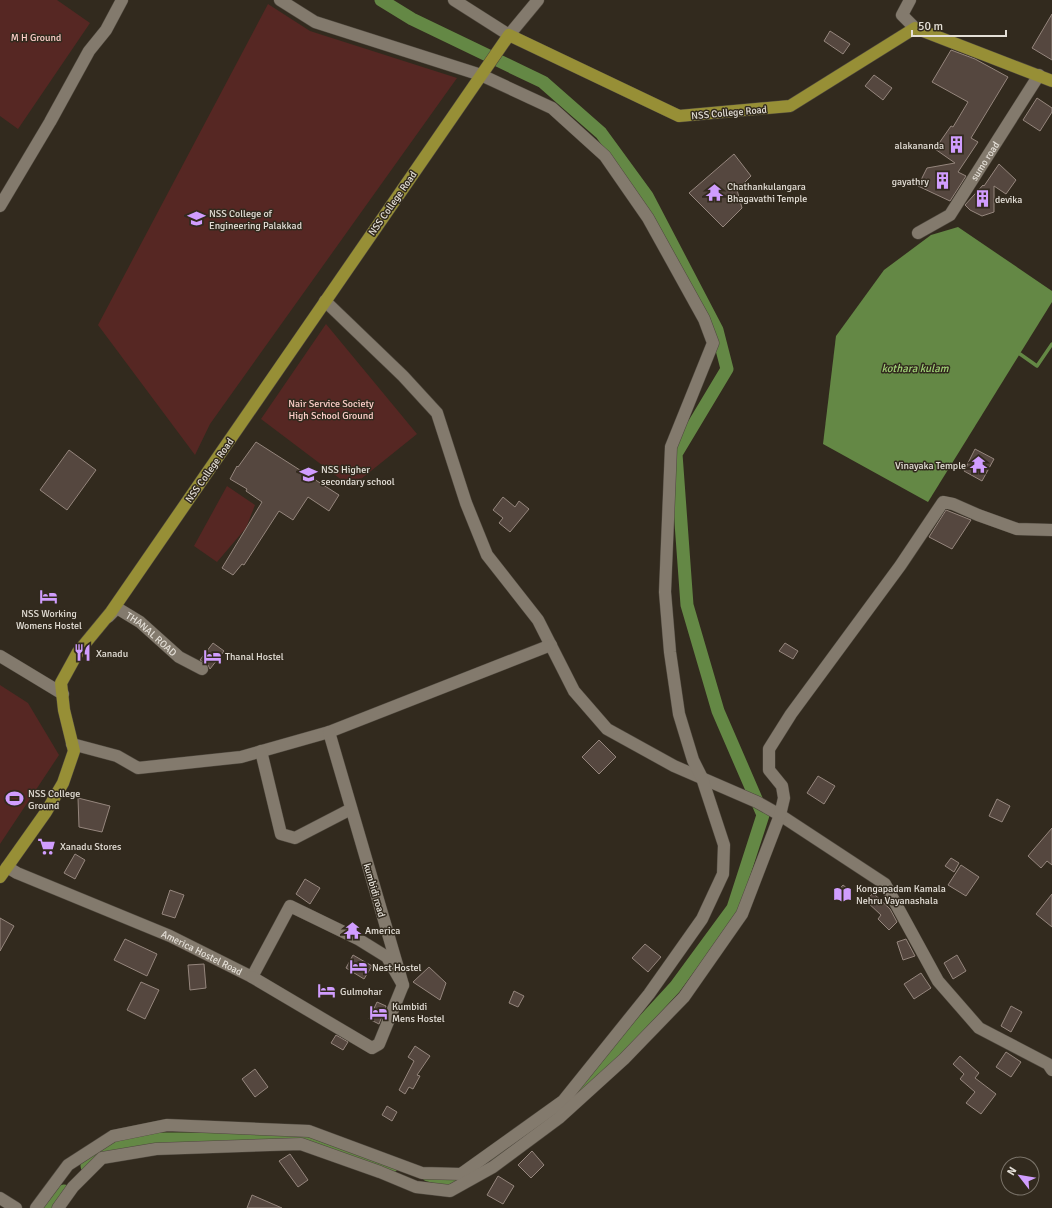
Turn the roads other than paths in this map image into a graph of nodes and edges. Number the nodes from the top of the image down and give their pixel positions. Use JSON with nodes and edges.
{"nodes":[{"id":1,"x":122,"y":0,"type":"edge"},
{"id":2,"x":280,"y":0,"type":"edge"},
{"id":3,"x":454,"y":0,"type":"edge"},
{"id":4,"x":538,"y":0,"type":"edge"},
{"id":5,"x":910,"y":0,"type":"edge"},
{"id":6,"x":915,"y":28,"type":"junction"},
{"id":7,"x":506,"y":38,"type":"junction"},
{"id":8,"x":483,"y":72,"type":"junction"},
{"id":9,"x":1039,"y":75,"type":"junction"},
{"id":10,"x":1052,"y":81,"type":"edge"},
{"id":11,"x":0,"y":206,"type":"edge"},
{"id":12,"x":918,"y":233,"type":"dead end"},
{"id":13,"x":325,"y":301,"type":"junction"},
{"id":14,"x":1052,"y":530,"type":"edge"},
{"id":15,"x":104,"y":620,"type":"junction"},
{"id":16,"x":551,"y":645,"type":"junction"},
{"id":17,"x":0,"y":656,"type":"edge"},
{"id":18,"x":202,"y":669,"type":"dead end"},
{"id":19,"x":63,"y":694,"type":"junction"},
{"id":20,"x":329,"y":732,"type":"junction"},
{"id":21,"x":72,"y":744,"type":"junction"},
{"id":22,"x":261,"y":751,"type":"junction"},
{"id":23,"x":702,"y":778,"type":"junction"},
{"id":24,"x":351,"y":809,"type":"junction"},
{"id":25,"x":780,"y":815,"type":"junction"},
{"id":26,"x":7,"y":867,"type":"junction"},
{"id":27,"x":0,"y":877,"type":"edge"},
{"id":28,"x":252,"y":977,"type":"junction"},
{"id":29,"x":403,"y":985,"type":"junction"},
{"id":30,"x":1052,"y":1070,"type":"edge"},
{"id":31,"x":0,"y":1198,"type":"edge"},
{"id":32,"x":16,"y":1208,"type":"edge"},
{"id":33,"x":36,"y":1208,"type":"edge"},
{"id":34,"x":58,"y":1208,"type":"edge"}],
"edges":[{"from":1,"to":11,"type":"street"},
{"from":2,"to":8,"type":"street"},
{"from":3,"to":7,"type":"street"},
{"from":4,"to":7,"type":"street"},
{"from":5,"to":6,"type":"street"},
{"from":6,"to":7,"type":"main road","name":"NSS College Road"},
{"from":6,"to":9,"type":"main road"},
{"from":7,"to":8,"type":"main road","name":"NSS College Road"},
{"from":8,"to":13,"type":"main road","name":"NSS College Road"},
{"from":8,"to":23,"type":"street"},
{"from":9,"to":10,"type":"main road"},
{"from":9,"to":12,"type":"street","name":"sumo road"},
{"from":13,"to":15,"type":"main road","name":"NSS College Road"},
{"from":13,"to":16,"type":"street"},
{"from":14,"to":25,"type":"street"},
{"from":15,"to":18,"type":"street","name":"THANAL ROAD"},
{"from":15,"to":19,"type":"main road","name":"NSS College Road"},
{"from":16,"to":20,"type":"street"},
{"from":16,"to":23,"type":"street"},
{"from":17,"to":19,"type":"street"},
{"from":19,"to":21,"type":"main road","name":"NSS College Road"},
{"from":20,"to":22,"type":"street"},
{"from":20,"to":24,"type":"street","name":"kumbidi road"},
{"from":21,"to":22,"type":"street"},
{"from":21,"to":26,"type":"main road","name":"NSS College Road"},
{"from":22,"to":24,"type":"street"},
{"from":23,"to":25,"type":"street"},
{"from":23,"to":33,"type":"street"},
{"from":24,"to":29,"type":"street","name":"kumbidi road"},
{"from":25,"to":30,"type":"street"},
{"from":25,"to":34,"type":"street"},
{"from":26,"to":27,"type":"main road","name":"NSS College Road"},
{"from":26,"to":28,"type":"street","name":"America Hostel Road"},
{"from":28,"to":29,"type":"street"},
{"from":28,"to":29,"type":"street","name":"America Hostel Road"},
{"from":31,"to":32,"type":"street"}]}
